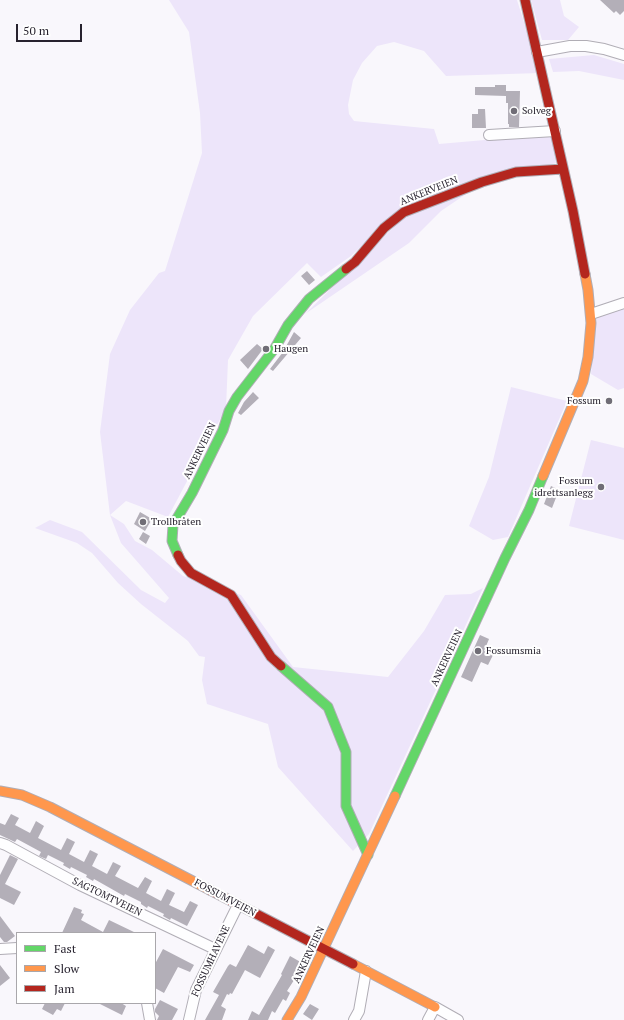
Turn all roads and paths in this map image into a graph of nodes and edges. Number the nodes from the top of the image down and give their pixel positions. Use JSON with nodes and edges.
{"nodes":[{"id":1,"x":525,"y":0,"type":"edge"},
{"id":2,"x":537,"y":52,"type":"junction"},
{"id":3,"x":624,"y":55,"type":"edge"},
{"id":4,"x":555,"y":131,"type":"junction"},
{"id":5,"x":489,"y":135,"type":"dead end"},
{"id":6,"x":563,"y":169,"type":"junction"},
{"id":7,"x":624,"y":303,"type":"edge"},
{"id":8,"x":591,"y":314,"type":"junction"},
{"id":9,"x":0,"y":791,"type":"edge"},
{"id":10,"x":0,"y":843,"type":"edge"},
{"id":11,"x":368,"y":855,"type":"junction"},
{"id":12,"x":238,"y":905,"type":"junction"},
{"id":13,"x":16,"y":948,"type":"edge"},
{"id":14,"x":0,"y":949,"type":"edge"},
{"id":15,"x":215,"y":949,"type":"junction"},
{"id":16,"x":324,"y":950,"type":"junction"},
{"id":17,"x":366,"y":971,"type":"junction"},
{"id":18,"x":147,"y":1004,"type":"edge"},
{"id":19,"x":435,"y":1007,"type":"junction"},
{"id":20,"x":150,"y":1020,"type":"edge"},
{"id":21,"x":189,"y":1020,"type":"edge"},
{"id":22,"x":287,"y":1020,"type":"edge"},
{"id":23,"x":354,"y":1020,"type":"edge"},
{"id":24,"x":428,"y":1020,"type":"edge"},
{"id":25,"x":458,"y":1020,"type":"edge"}],
"edges":[{"from":1,"to":2,"type":"street","name":"ANKERVEIEN"},
{"from":2,"to":3,"type":"street"},
{"from":2,"to":4,"type":"street","name":"ANKERVEIEN"},
{"from":4,"to":5,"type":"street"},
{"from":4,"to":6,"type":"street","name":"ANKERVEIEN"},
{"from":6,"to":8,"type":"street","name":"ANKERVEIEN"},
{"from":6,"to":11,"type":"street","name":"ANKERVEIEN"},
{"from":7,"to":8,"type":"street"},
{"from":8,"to":11,"type":"street","name":"ANKERVEIEN"},
{"from":9,"to":12,"type":"street","name":"FOSSUMVEIEN"},
{"from":10,"to":15,"type":"street","name":"SAGTOMTVEIEN"},
{"from":11,"to":16,"type":"street","name":"ANKERVEIEN"},
{"from":12,"to":15,"type":"street","name":"FOSSUMHAVENE"},
{"from":12,"to":16,"type":"street","name":"FOSSUMVEIEN"},
{"from":13,"to":14,"type":"street"},
{"from":15,"to":21,"type":"street","name":"FOSSUMHAVENE"},
{"from":16,"to":17,"type":"street","name":"FOSSUMVEIEN"},
{"from":16,"to":22,"type":"street","name":"ANKERVEIEN"},
{"from":17,"to":19,"type":"street","name":"FOSSUMVEIEN"},
{"from":17,"to":23,"type":"street"},
{"from":18,"to":20,"type":"street"},
{"from":19,"to":24,"type":"street"},
{"from":19,"to":25,"type":"street"}]}
